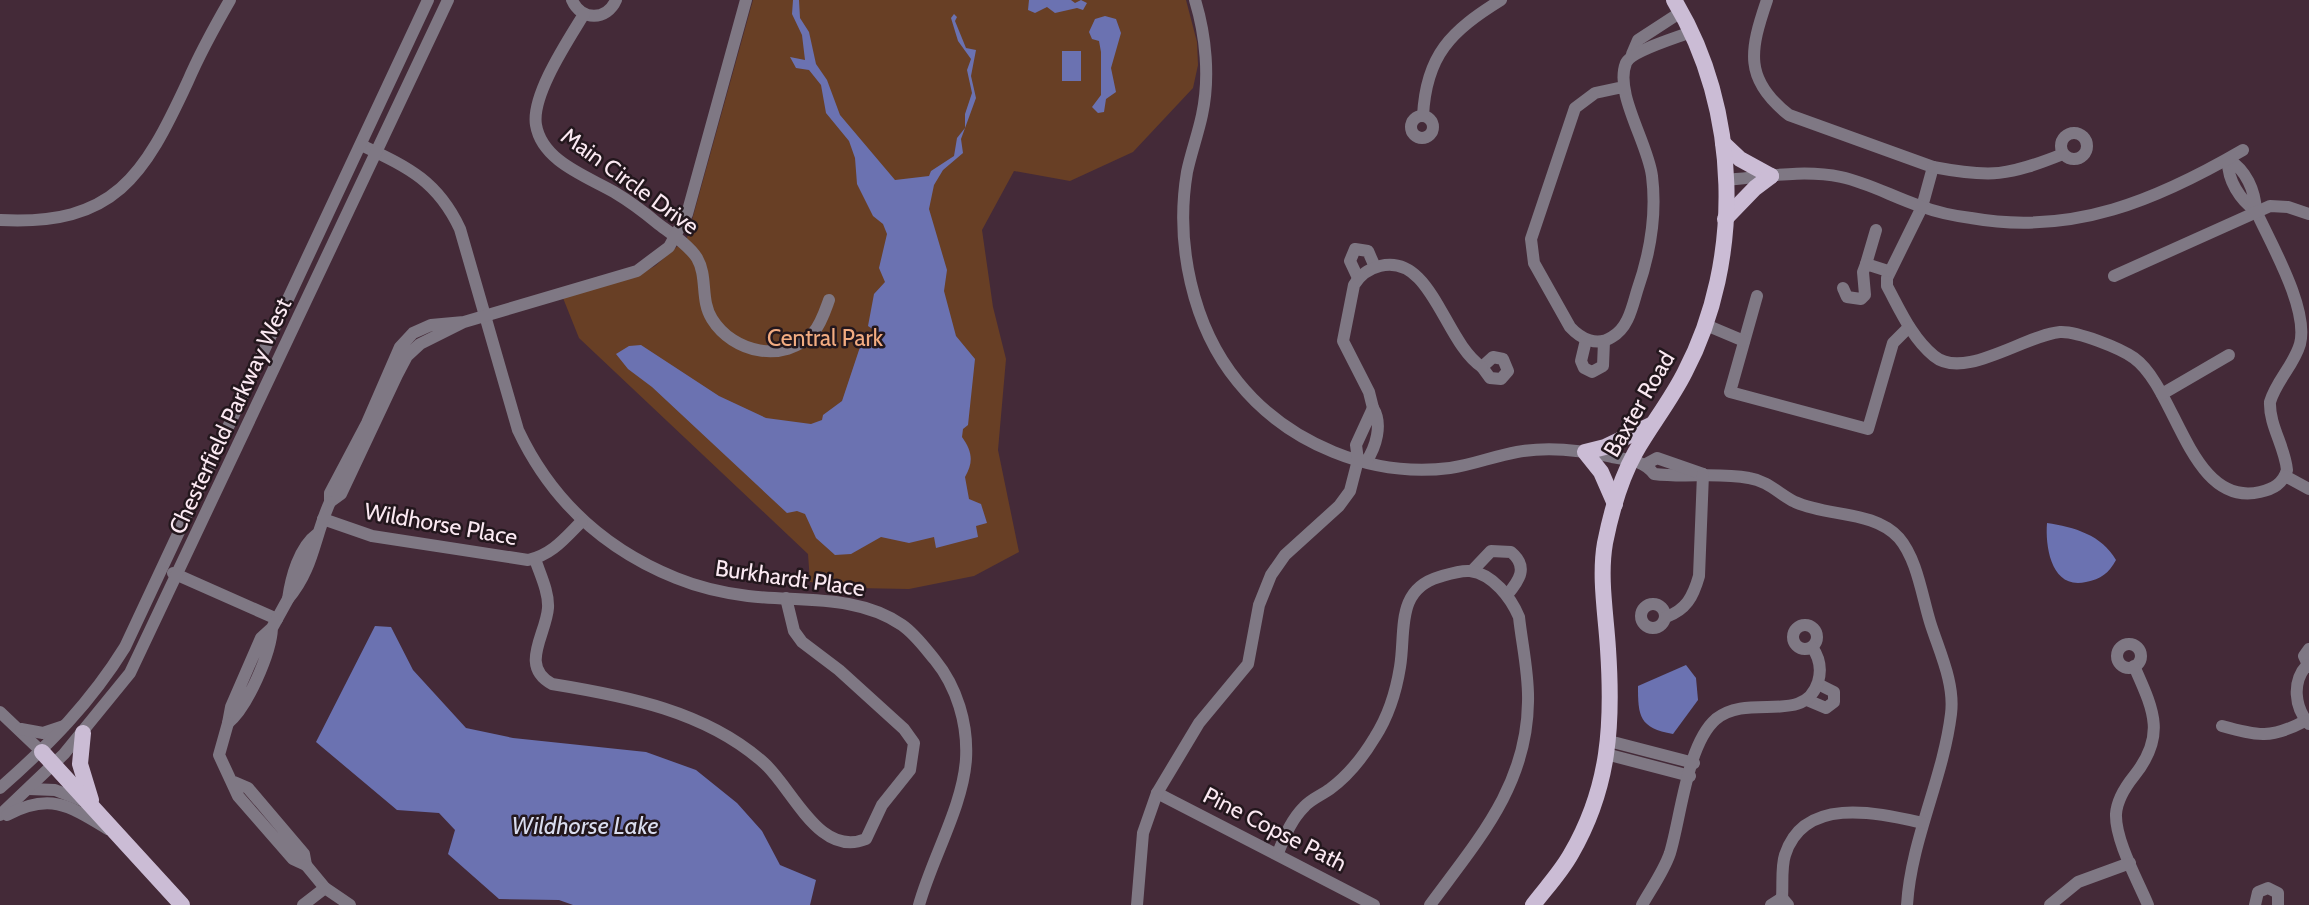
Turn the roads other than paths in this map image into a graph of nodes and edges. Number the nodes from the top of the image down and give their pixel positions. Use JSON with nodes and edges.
{"nodes":[{"id":1,"x":230,"y":0,"type":"edge"},
{"id":2,"x":428,"y":0,"type":"edge"},
{"id":3,"x":448,"y":0,"type":"edge"},
{"id":4,"x":572,"y":0,"type":"edge"},
{"id":5,"x":616,"y":0,"type":"edge"},
{"id":6,"x":746,"y":0,"type":"edge"},
{"id":7,"x":1195,"y":0,"type":"edge"},
{"id":8,"x":1501,"y":0,"type":"edge"},
{"id":9,"x":1766,"y":0,"type":"edge"},
{"id":10,"x":1678,"y":6,"type":"edge"},
{"id":11,"x":584,"y":14,"type":"junction"},
{"id":12,"x":1691,"y":32,"type":"junction"},
{"id":13,"x":1632,"y":54,"type":"junction"},
{"id":14,"x":1623,"y":87,"type":"junction"},
{"id":15,"x":1423,"y":116,"type":"dead end"},
{"id":16,"x":1723,"y":143,"type":"junction"},
{"id":17,"x":361,"y":145,"type":"junction"},
{"id":18,"x":2243,"y":150,"type":"dead end"},
{"id":19,"x":377,"y":152,"type":"junction"},
{"id":20,"x":2063,"y":154,"type":"dead end"},
{"id":21,"x":2228,"y":159,"type":"junction"},
{"id":22,"x":1933,"y":167,"type":"junction"},
{"id":23,"x":1771,"y":176,"type":"junction"},
{"id":24,"x":1725,"y":180,"type":"junction"},
{"id":25,"x":1922,"y":207,"type":"junction"},
{"id":26,"x":2256,"y":211,"type":"junction"},
{"id":27,"x":2309,"y":215,"type":"edge"},
{"id":28,"x":0,"y":219,"type":"edge"},
{"id":29,"x":1725,"y":219,"type":"junction"},
{"id":30,"x":1876,"y":230,"type":"dead end"},
{"id":31,"x":676,"y":238,"type":"junction"},
{"id":32,"x":1866,"y":264,"type":"junction"},
{"id":33,"x":1375,"y":267,"type":"junction"},
{"id":34,"x":1888,"y":271,"type":"junction"},
{"id":35,"x":2114,"y":276,"type":"dead end"},
{"id":36,"x":1358,"y":278,"type":"junction"},
{"id":37,"x":1843,"y":288,"type":"dead end"},
{"id":38,"x":1757,"y":296,"type":"dead end"},
{"id":39,"x":830,"y":300,"type":"dead end"},
{"id":40,"x":485,"y":315,"type":"junction"},
{"id":41,"x":1706,"y":325,"type":"junction"},
{"id":42,"x":1909,"y":327,"type":"junction"},
{"id":43,"x":1586,"y":340,"type":"junction"},
{"id":44,"x":1604,"y":341,"type":"junction"},
{"id":45,"x":1744,"y":341,"type":"junction"},
{"id":46,"x":2230,"y":355,"type":"dead end"},
{"id":47,"x":1482,"y":367,"type":"dead end"},
{"id":48,"x":2162,"y":394,"type":"junction"},
{"id":49,"x":1373,"y":408,"type":"junction"},
{"id":50,"x":1651,"y":425,"type":"junction"},
{"id":51,"x":1586,"y":452,"type":"junction"},
{"id":52,"x":1362,"y":461,"type":"junction"},
{"id":53,"x":1638,"y":462,"type":"junction"},
{"id":54,"x":1703,"y":474,"type":"junction"},
{"id":55,"x":2285,"y":476,"type":"junction"},
{"id":56,"x":2309,"y":489,"type":"edge"},
{"id":57,"x":1615,"y":504,"type":"junction"},
{"id":58,"x":323,"y":519,"type":"junction"},
{"id":59,"x":582,"y":521,"type":"junction"},
{"id":60,"x":535,"y":559,"type":"junction"},
{"id":61,"x":163,"y":568,"type":"junction"},
{"id":62,"x":1472,"y":571,"type":"junction"},
{"id":63,"x":179,"y":575,"type":"junction"},
{"id":64,"x":1507,"y":595,"type":"junction"},
{"id":65,"x":786,"y":598,"type":"junction"},
{"id":66,"x":1666,"y":617,"type":"dead end"},
{"id":67,"x":274,"y":624,"type":"junction"},
{"id":68,"x":1812,"y":647,"type":"dead end"},
{"id":69,"x":2309,"y":649,"type":"edge"},
{"id":70,"x":2134,"y":666,"type":"dead end"},
{"id":71,"x":2308,"y":666,"type":"edge"},
{"id":72,"x":1818,"y":684,"type":"junction"},
{"id":73,"x":1807,"y":700,"type":"junction"},
{"id":74,"x":0,"y":712,"type":"edge"},
{"id":75,"x":70,"y":722,"type":"junction"},
{"id":76,"x":2307,"y":723,"type":"edge"},
{"id":77,"x":2222,"y":726,"type":"dead end"},
{"id":78,"x":17,"y":727,"type":"junction"},
{"id":79,"x":83,"y":733,"type":"junction"},
{"id":80,"x":1608,"y":747,"type":"junction"},
{"id":81,"x":42,"y":752,"type":"junction"},
{"id":82,"x":1693,"y":762,"type":"junction"},
{"id":83,"x":54,"y":765,"type":"junction"},
{"id":84,"x":1690,"y":776,"type":"junction"},
{"id":85,"x":0,"y":788,"type":"edge"},
{"id":86,"x":29,"y":789,"type":"junction"},
{"id":87,"x":1157,"y":793,"type":"junction"},
{"id":88,"x":93,"y":805,"type":"junction"},
{"id":89,"x":0,"y":817,"type":"edge"},
{"id":90,"x":1923,"y":823,"type":"junction"},
{"id":91,"x":121,"y":837,"type":"junction"},
{"id":92,"x":1278,"y":853,"type":"junction"},
{"id":93,"x":2130,"y":863,"type":"junction"},
{"id":94,"x":326,"y":888,"type":"junction"},
{"id":95,"x":1780,"y":903,"type":"edge"},
{"id":96,"x":182,"y":905,"type":"edge"},
{"id":97,"x":303,"y":905,"type":"edge"},
{"id":98,"x":350,"y":905,"type":"edge"},
{"id":99,"x":919,"y":905,"type":"edge"},
{"id":100,"x":1137,"y":905,"type":"edge"},
{"id":101,"x":1374,"y":905,"type":"edge"},
{"id":102,"x":1430,"y":905,"type":"edge"},
{"id":103,"x":1533,"y":905,"type":"edge"},
{"id":104,"x":1642,"y":905,"type":"edge"},
{"id":105,"x":1907,"y":905,"type":"edge"},
{"id":106,"x":2050,"y":905,"type":"edge"},
{"id":107,"x":2148,"y":905,"type":"edge"},
{"id":108,"x":2255,"y":905,"type":"edge"},
{"id":109,"x":2278,"y":905,"type":"edge"}],
"edges":[{"from":1,"to":28,"type":"street"},
{"from":2,"to":17,"type":"street","name":"Chesterfield Parkway West"},
{"from":3,"to":19,"type":"street","name":"Chesterfield Parkway West"},
{"from":4,"to":11,"type":"street"},
{"from":5,"to":11,"type":"street"},
{"from":6,"to":31,"type":"street"},
{"from":7,"to":52,"type":"street"},
{"from":8,"to":15,"type":"street"},
{"from":9,"to":22,"type":"street"},
{"from":10,"to":12,"type":"main road","name":"Baxter Road"},
{"from":10,"to":13,"type":"street"},
{"from":11,"to":31,"type":"street","name":"Main Circle Drive"},
{"from":12,"to":13,"type":"street"},
{"from":12,"to":16,"type":"main road","name":"Baxter Road"},
{"from":13,"to":14,"type":"street"},
{"from":14,"to":43,"type":"street"},
{"from":14,"to":44,"type":"street"},
{"from":16,"to":23,"type":"main road"},
{"from":16,"to":24,"type":"main road","name":"Baxter Road"},
{"from":17,"to":19,"type":"street","name":"Burkhardt Place"},
{"from":17,"to":61,"type":"street","name":"Chesterfield Parkway West"},
{"from":18,"to":21,"type":"street"},
{"from":19,"to":40,"type":"street","name":"Burkhardt Place"},
{"from":19,"to":63,"type":"street","name":"Chesterfield Parkway West"},
{"from":20,"to":22,"type":"street"},
{"from":21,"to":25,"type":"street"},
{"from":21,"to":26,"type":"street"},
{"from":22,"to":25,"type":"street"},
{"from":23,"to":24,"type":"street"},
{"from":23,"to":25,"type":"street"},
{"from":23,"to":29,"type":"main road"},
{"from":24,"to":29,"type":"main road","name":"Baxter Road"},
{"from":25,"to":34,"type":"street"},
{"from":26,"to":27,"type":"street"},
{"from":26,"to":35,"type":"street"},
{"from":26,"to":55,"type":"street"},
{"from":29,"to":41,"type":"main road","name":"Baxter Road"},
{"from":30,"to":32,"type":"street"},
{"from":31,"to":39,"type":"street","name":"Main Circle Drive"},
{"from":31,"to":40,"type":"street"},
{"from":32,"to":34,"type":"street"},
{"from":32,"to":37,"type":"street"},
{"from":33,"to":36,"type":"street"},
{"from":33,"to":36,"type":"street"},
{"from":33,"to":47,"type":"street"},
{"from":34,"to":42,"type":"street"},
{"from":36,"to":49,"type":"street"},
{"from":38,"to":45,"type":"street"},
{"from":40,"to":58,"type":"street"},
{"from":40,"to":59,"type":"street","name":"Burkhardt Place"},
{"from":41,"to":45,"type":"street"},
{"from":41,"to":50,"type":"main road","name":"Baxter Road"},
{"from":42,"to":45,"type":"street"},
{"from":42,"to":48,"type":"street"},
{"from":43,"to":44,"type":"street"},
{"from":43,"to":44,"type":"street"},
{"from":46,"to":48,"type":"street"},
{"from":48,"to":55,"type":"street"},
{"from":49,"to":52,"type":"street"},
{"from":49,"to":52,"type":"street"},
{"from":50,"to":51,"type":"main road"},
{"from":50,"to":53,"type":"main road","name":"Baxter Road"},
{"from":51,"to":52,"type":"street"},
{"from":51,"to":53,"type":"street"},
{"from":51,"to":57,"type":"main road"},
{"from":52,"to":87,"type":"street"},
{"from":53,"to":54,"type":"street"},
{"from":53,"to":57,"type":"main road","name":"Baxter Road"},
{"from":54,"to":66,"type":"street"},
{"from":54,"to":90,"type":"street"},
{"from":55,"to":56,"type":"street"},
{"from":57,"to":80,"type":"main road","name":"Baxter Road"},
{"from":58,"to":60,"type":"street","name":"Wildhorse Place"},
{"from":58,"to":67,"type":"street"},
{"from":59,"to":60,"type":"street","name":"Wildhorse Place"},
{"from":59,"to":65,"type":"street","name":"Burkhardt Place"},
{"from":60,"to":65,"type":"street"},
{"from":61,"to":63,"type":"street"},
{"from":61,"to":75,"type":"street","name":"Chesterfield Parkway West"},
{"from":62,"to":64,"type":"street"},
{"from":62,"to":64,"type":"street"},
{"from":62,"to":92,"type":"street"},
{"from":63,"to":67,"type":"street"},
{"from":63,"to":79,"type":"street","name":"Chesterfield Parkway West"},
{"from":64,"to":102,"type":"street"},
{"from":65,"to":99,"type":"street","name":"Burkhardt Place"},
{"from":67,"to":94,"type":"street"},
{"from":68,"to":72,"type":"street"},
{"from":69,"to":71,"type":"street"},
{"from":70,"to":93,"type":"street"},
{"from":71,"to":76,"type":"street"},
{"from":72,"to":73,"type":"street"},
{"from":72,"to":73,"type":"street"},
{"from":73,"to":82,"type":"street"},
{"from":74,"to":78,"type":"street"},
{"from":75,"to":78,"type":"street"},
{"from":75,"to":81,"type":"street","name":"Chesterfield Parkway West"},
{"from":76,"to":77,"type":"street"},
{"from":78,"to":81,"type":"street"},
{"from":79,"to":83,"type":"street","name":"Chesterfield Parkway West"},
{"from":79,"to":88,"type":"main road"},
{"from":80,"to":82,"type":"street"},
{"from":80,"to":84,"type":"street"},
{"from":80,"to":103,"type":"main road","name":"Baxter Road"},
{"from":81,"to":83,"type":"main road"},
{"from":81,"to":85,"type":"street","name":"Chesterfield Parkway West"},
{"from":82,"to":84,"type":"street"},
{"from":83,"to":86,"type":"street","name":"Chesterfield Parkway West"},
{"from":83,"to":88,"type":"main road"},
{"from":84,"to":104,"type":"street"},
{"from":86,"to":88,"type":"street"},
{"from":86,"to":89,"type":"street","name":"Chesterfield Parkway West"},
{"from":87,"to":92,"type":"street","name":"Pine Copse Path"},
{"from":87,"to":100,"type":"street"},
{"from":88,"to":91,"type":"main road"},
{"from":89,"to":91,"type":"street"},
{"from":90,"to":95,"type":"street"},
{"from":90,"to":105,"type":"street"},
{"from":91,"to":96,"type":"main road"},
{"from":92,"to":101,"type":"street","name":"Pine Copse Path"},
{"from":93,"to":106,"type":"street"},
{"from":93,"to":107,"type":"street"},
{"from":94,"to":97,"type":"street"},
{"from":94,"to":98,"type":"street"},
{"from":108,"to":109,"type":"street"}]}
